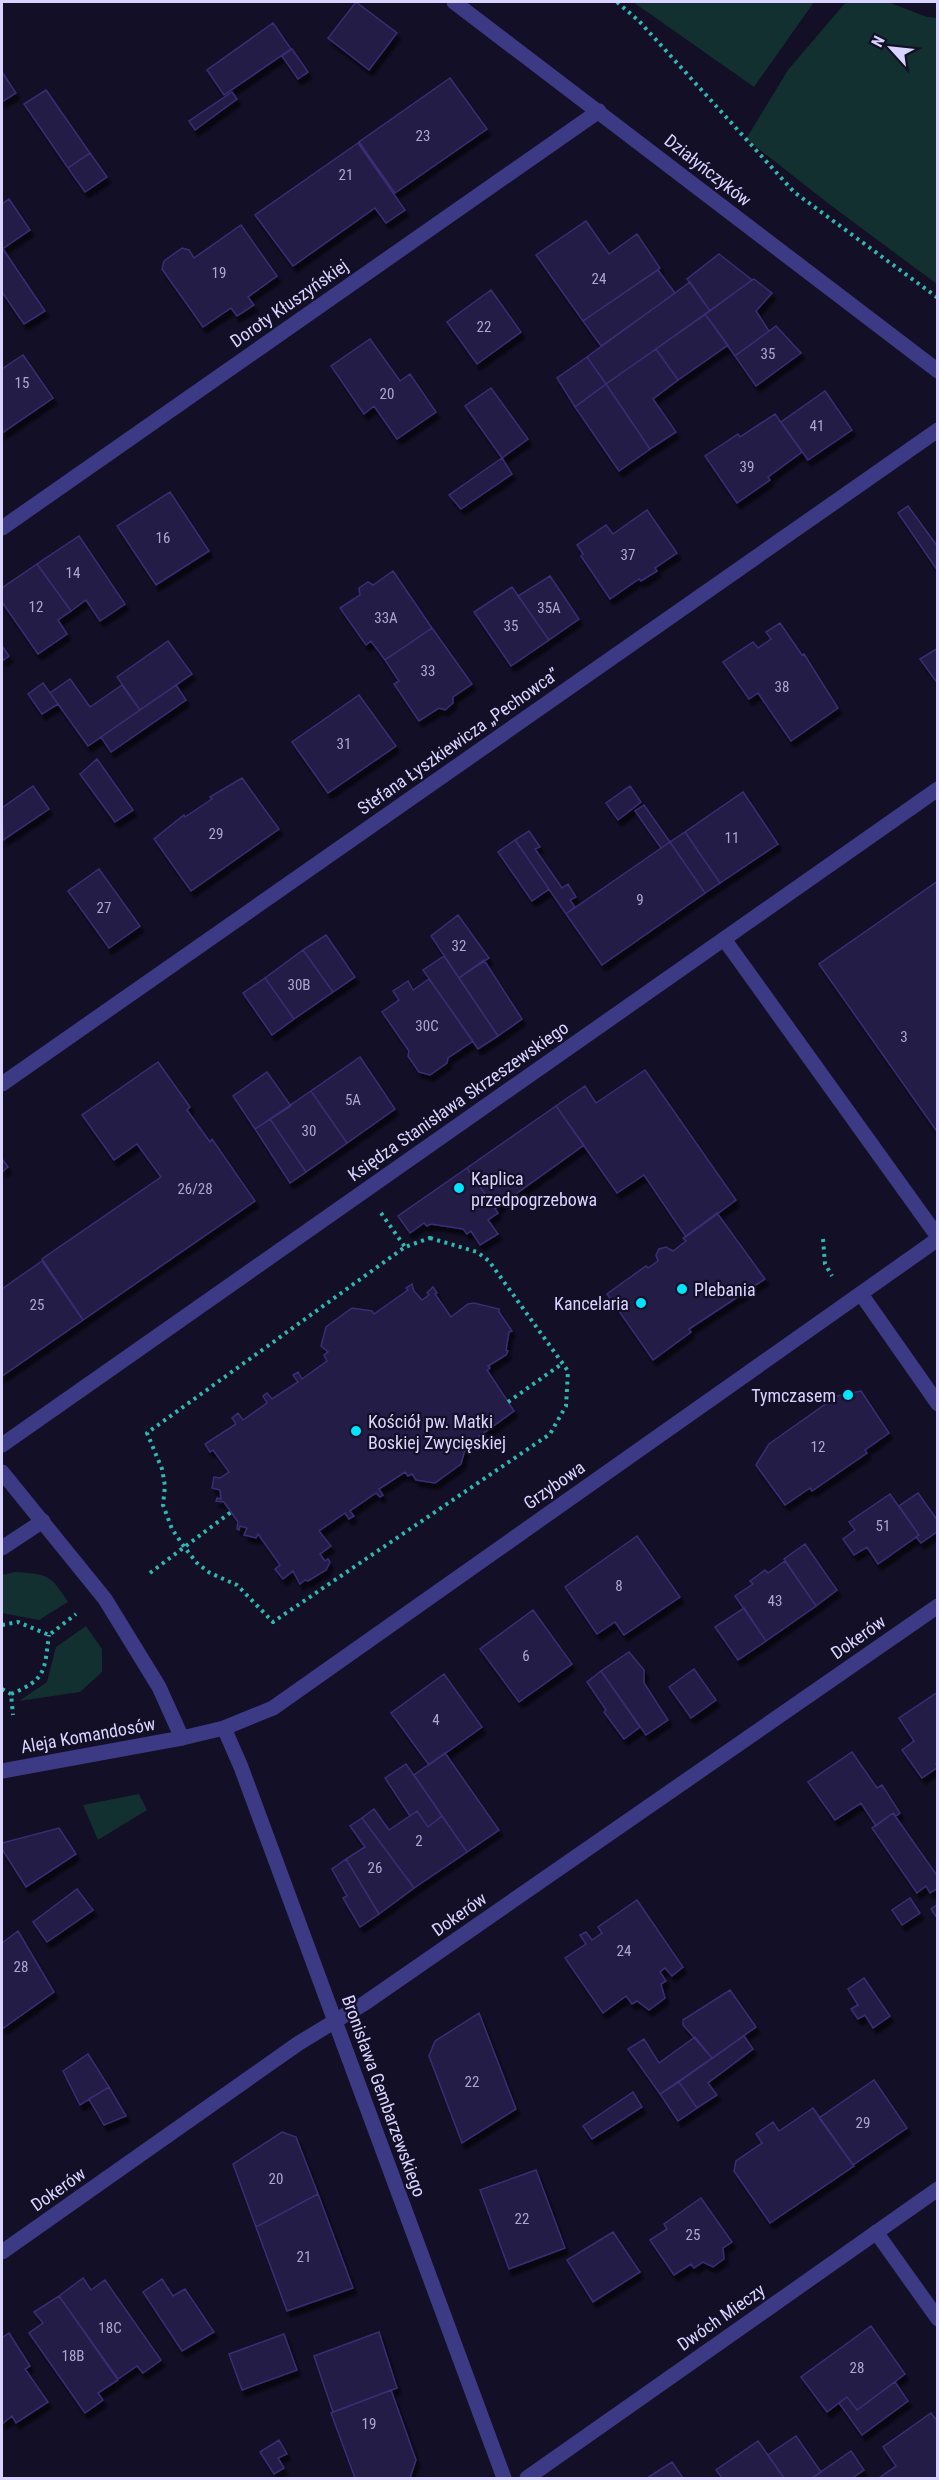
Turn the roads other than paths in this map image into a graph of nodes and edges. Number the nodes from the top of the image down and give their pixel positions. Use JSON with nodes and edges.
{"nodes":[{"id":1,"x":454,"y":2,"type":"edge"},
{"id":2,"x":599,"y":111,"type":"junction"},
{"id":3,"x":938,"y":371,"type":"edge"},
{"id":4,"x":938,"y":430,"type":"edge"},
{"id":5,"x":2,"y":528,"type":"edge"},
{"id":6,"x":938,"y":789,"type":"edge"},
{"id":7,"x":724,"y":939,"type":"junction"},
{"id":8,"x":2,"y":1084,"type":"edge"},
{"id":9,"x":938,"y":1238,"type":"edge"},
{"id":10,"x":861,"y":1294,"type":"junction"},
{"id":11,"x":938,"y":1404,"type":"edge"},
{"id":12,"x":2,"y":1445,"type":"edge"},
{"id":13,"x":2,"y":1472,"type":"edge"},
{"id":14,"x":43,"y":1521,"type":"junction"},
{"id":15,"x":2,"y":1548,"type":"edge"},
{"id":16,"x":938,"y":1606,"type":"edge"},
{"id":17,"x":224,"y":1728,"type":"junction"},
{"id":18,"x":182,"y":1738,"type":"junction"},
{"id":19,"x":2,"y":1771,"type":"edge"},
{"id":20,"x":336,"y":2020,"type":"junction"},
{"id":21,"x":938,"y":2189,"type":"edge"},
{"id":22,"x":876,"y":2232,"type":"junction"},
{"id":23,"x":2,"y":2252,"type":"edge"},
{"id":24,"x":938,"y":2319,"type":"edge"},
{"id":25,"x":504,"y":2478,"type":"edge"},
{"id":26,"x":527,"y":2478,"type":"edge"}],
"edges":[{"from":1,"to":2,"type":"street","name":"Działyńczyków"},
{"from":2,"to":3,"type":"street","name":"Działyńczyków"},
{"from":2,"to":5,"type":"street","name":"Doroty Kłuszyńskiej"},
{"from":4,"to":8,"type":"street","name":"Stefana Łyszkiewicza „Pechowca”"},
{"from":6,"to":7,"type":"street","name":"Księdza Stanisława Skrzeszewskiego"},
{"from":7,"to":9,"type":"street"},
{"from":7,"to":12,"type":"street","name":"Księdza Stanisława Skrzeszewskiego"},
{"from":9,"to":10,"type":"street","name":"Grzybowa"},
{"from":10,"to":11,"type":"street"},
{"from":10,"to":17,"type":"street","name":"Grzybowa"},
{"from":13,"to":14,"type":"street"},
{"from":14,"to":15,"type":"street"},
{"from":14,"to":18,"type":"street"},
{"from":16,"to":20,"type":"street","name":"Dokerów"},
{"from":17,"to":18,"type":"street","name":"Grzybowa"},
{"from":17,"to":20,"type":"street","name":"Bronisława Gembarzewskiego"},
{"from":18,"to":19,"type":"street","name":"Aleja Komandosów"},
{"from":20,"to":23,"type":"street","name":"Dokerów"},
{"from":20,"to":25,"type":"street","name":"Bronisława Gembarzewskiego"},
{"from":21,"to":22,"type":"street","name":"Dwóch Mieczy"},
{"from":22,"to":24,"type":"street"},
{"from":22,"to":26,"type":"street","name":"Dwóch Mieczy"}]}
